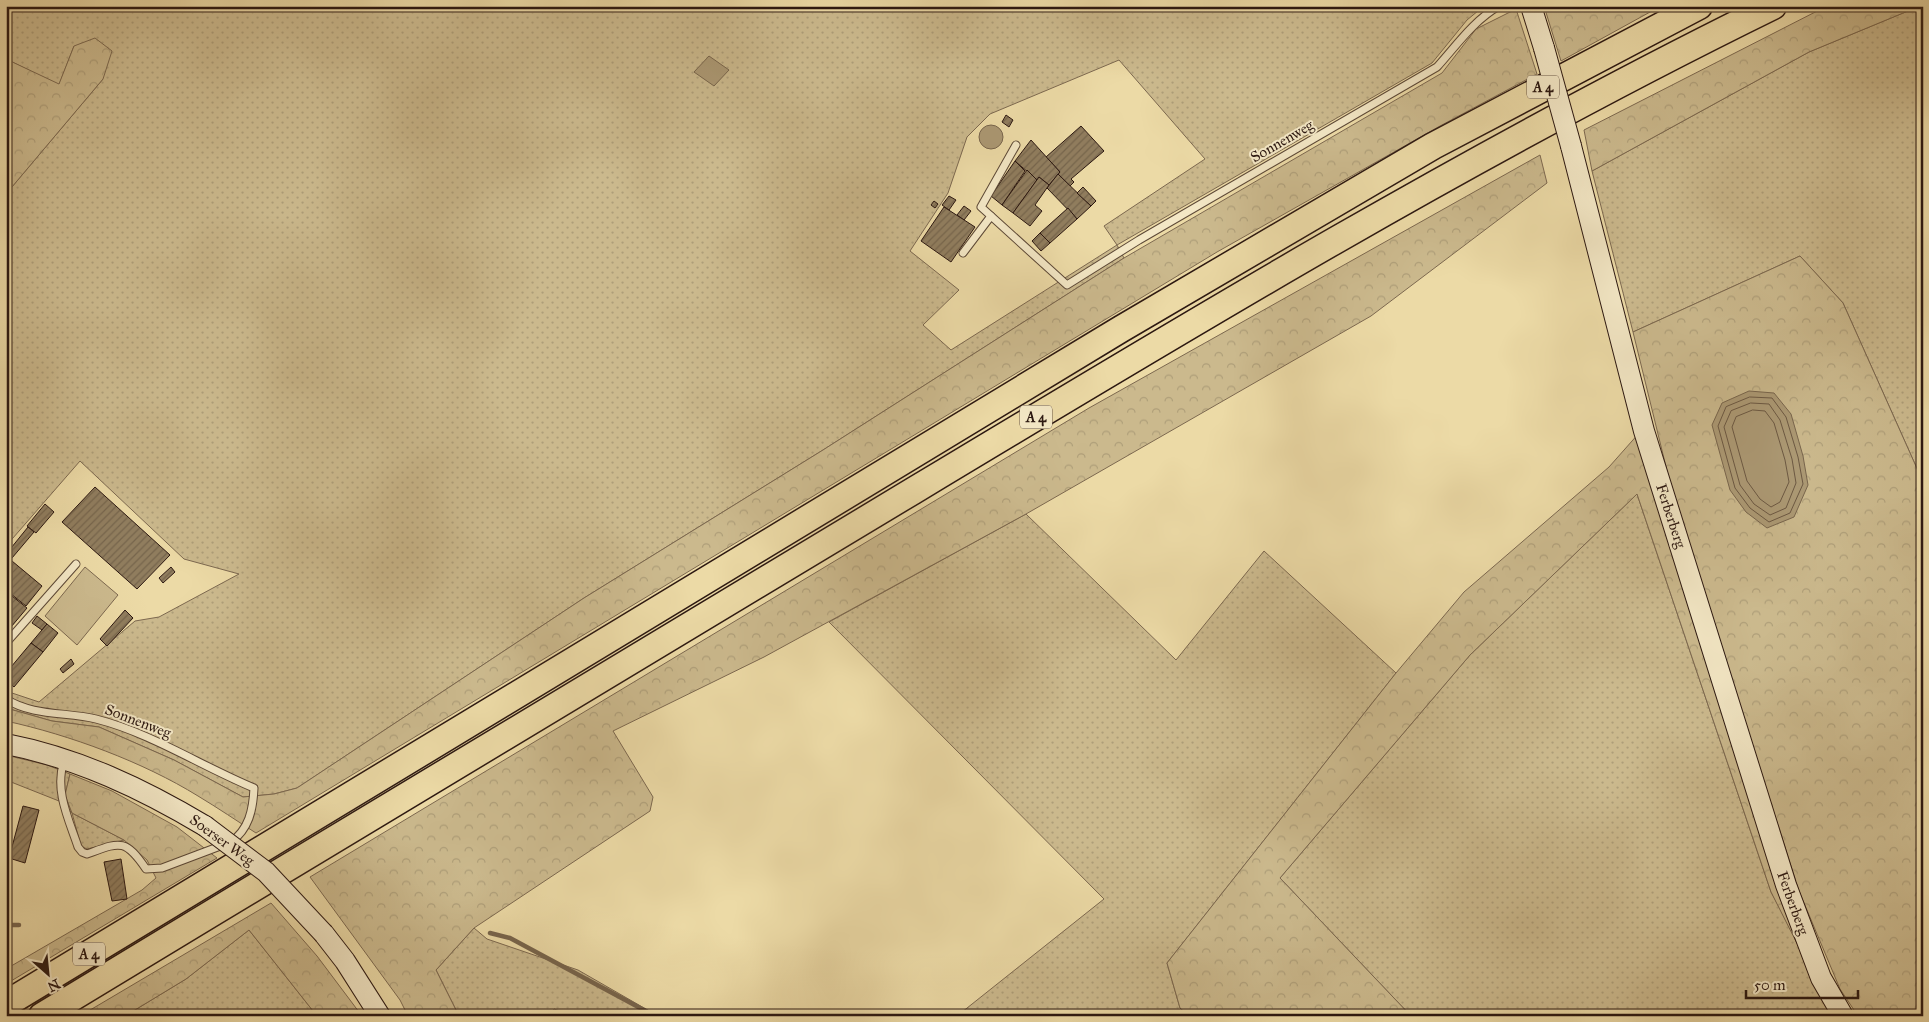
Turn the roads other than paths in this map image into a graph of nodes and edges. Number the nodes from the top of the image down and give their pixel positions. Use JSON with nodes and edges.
{"nodes":[{"id":1,"x":1499,"y":6,"type":"edge"},
{"id":2,"x":1531,"y":6,"type":"edge"},
{"id":3,"x":1699,"y":6,"type":"edge"},
{"id":4,"x":1773,"y":6,"type":"edge"},
{"id":5,"x":1016,"y":145,"type":"dead end"},
{"id":6,"x":991,"y":216,"type":"junction"},
{"id":7,"x":963,"y":253,"type":"dead end"},
{"id":8,"x":76,"y":564,"type":"dead end"},
{"id":9,"x":6,"y":643,"type":"edge"},
{"id":10,"x":6,"y":699,"type":"edge"},
{"id":11,"x":6,"y":744,"type":"edge"},
{"id":12,"x":64,"y":759,"type":"junction"},
{"id":13,"x":6,"y":1004,"type":"edge"},
{"id":14,"x":42,"y":1016,"type":"edge"},
{"id":15,"x":380,"y":1016,"type":"edge"},
{"id":16,"x":1843,"y":1016,"type":"edge"}],
"edges":[{"from":1,"to":6,"type":"lane","name":"Sonnenweg"},
{"from":2,"to":16,"type":"street","name":"Ferberberg","bridge":true},
{"from":3,"to":13,"type":"highway","number":"A 4"},
{"from":4,"to":14,"type":"highway","number":"A 4"},
{"from":5,"to":6,"type":"lane"},
{"from":6,"to":7,"type":"lane"},
{"from":8,"to":9,"type":"lane"},
{"from":10,"to":12,"type":"lane","name":"Sonnenweg"},
{"from":11,"to":12,"type":"street","name":"Soerser Weg"},
{"from":12,"to":15,"type":"street","name":"Soerser Weg","bridge":true}]}
